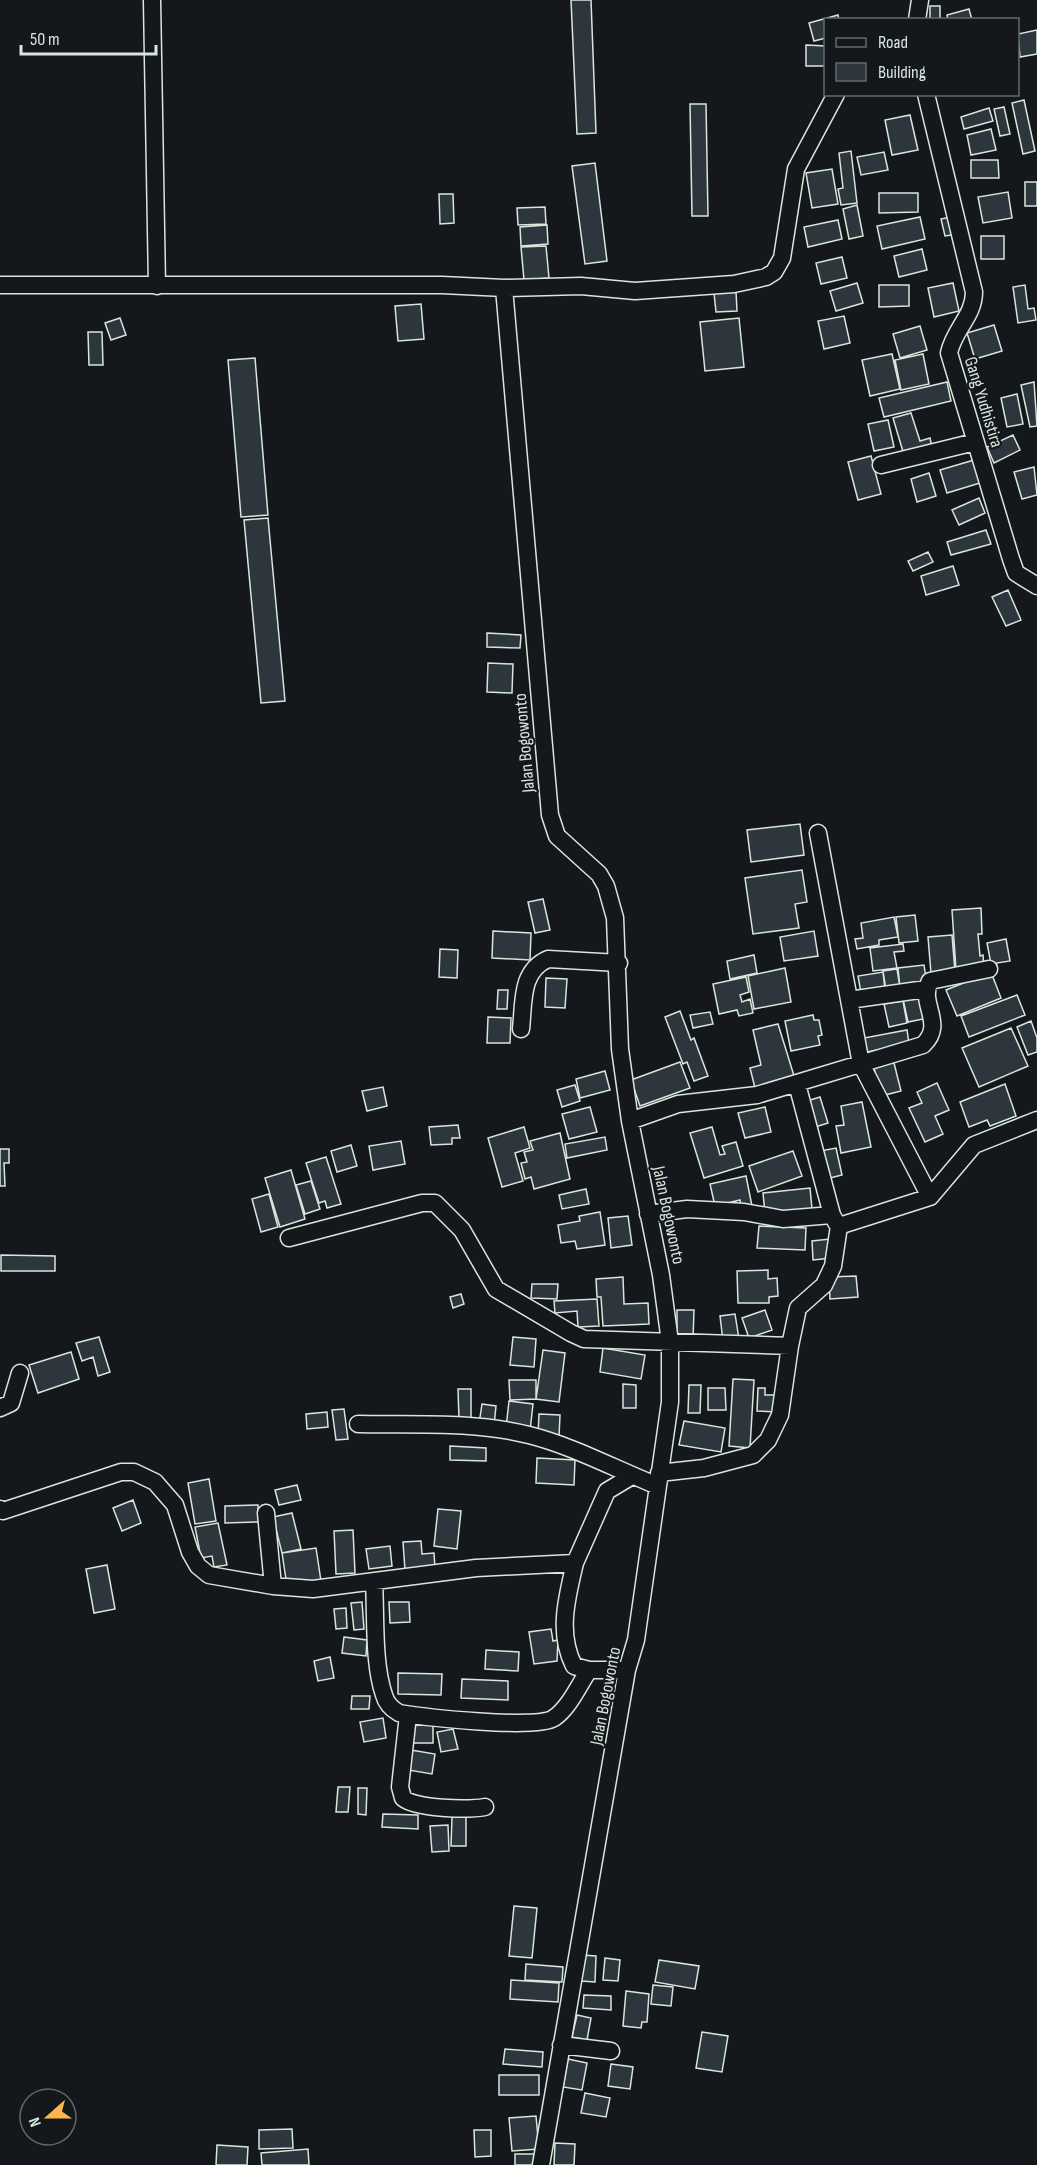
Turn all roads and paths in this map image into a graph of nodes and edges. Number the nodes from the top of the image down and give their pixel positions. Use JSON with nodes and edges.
{"nodes":[{"id":1,"x":152,"y":0,"type":"edge"},
{"id":2,"x":920,"y":0,"type":"edge"},
{"id":3,"x":917,"y":18,"type":"edge"},
{"id":4,"x":835,"y":96,"type":"edge"},
{"id":5,"x":926,"y":96,"type":"edge"},
{"id":6,"x":0,"y":285,"type":"edge"},
{"id":7,"x":157,"y":286,"type":"junction"},
{"id":8,"x":504,"y":288,"type":"junction"},
{"id":9,"x":975,"y":442,"type":"junction"},
{"id":10,"x":881,"y":465,"type":"dead end"},
{"id":11,"x":1031,"y":583,"type":"edge"},
{"id":12,"x":818,"y":833,"type":"dead end"},
{"id":13,"x":619,"y":963,"type":"junction"},
{"id":14,"x":988,"y":969,"type":"dead end"},
{"id":15,"x":926,"y":989,"type":"junction"},
{"id":16,"x":849,"y":1000,"type":"junction"},
{"id":17,"x":521,"y":1029,"type":"dead end"},
{"id":18,"x":861,"y":1064,"type":"junction"},
{"id":19,"x":797,"y":1084,"type":"junction"},
{"id":20,"x":1037,"y":1120,"type":"edge"},
{"id":21,"x":630,"y":1121,"type":"junction"},
{"id":22,"x":930,"y":1197,"type":"junction"},
{"id":23,"x":648,"y":1214,"type":"junction"},
{"id":24,"x":835,"y":1220,"type":"junction"},
{"id":25,"x":290,"y":1238,"type":"dead end"},
{"id":26,"x":670,"y":1342,"type":"junction"},
{"id":27,"x":789,"y":1346,"type":"junction"},
{"id":28,"x":20,"y":1373,"type":"dead end"},
{"id":29,"x":0,"y":1408,"type":"edge"},
{"id":30,"x":358,"y":1424,"type":"dead end"},
{"id":31,"x":632,"y":1476,"type":"junction"},
{"id":32,"x":658,"y":1479,"type":"junction"},
{"id":33,"x":0,"y":1509,"type":"edge"},
{"id":34,"x":266,"y":1513,"type":"dead end"},
{"id":35,"x":575,"y":1563,"type":"junction"},
{"id":36,"x":374,"y":1582,"type":"junction"},
{"id":37,"x":273,"y":1586,"type":"junction"},
{"id":38,"x":589,"y":1670,"type":"junction"},
{"id":39,"x":627,"y":1670,"type":"junction"},
{"id":40,"x":408,"y":1714,"type":"junction"},
{"id":41,"x":485,"y":1807,"type":"dead end"},
{"id":42,"x":561,"y":2045,"type":"junction"},
{"id":43,"x":611,"y":2051,"type":"dead end"},
{"id":44,"x":541,"y":2165,"type":"edge"}],
"edges":[{"from":1,"to":7,"type":"street"},
{"from":2,"to":3,"type":"street"},
{"from":4,"to":8,"type":"street"},
{"from":5,"to":9,"type":"street","name":"Gang Yudhistira"},
{"from":6,"to":7,"type":"street"},
{"from":7,"to":8,"type":"street"},
{"from":8,"to":13,"type":"street","name":"Jalan Bogowonto"},
{"from":9,"to":10,"type":"street"},
{"from":9,"to":11,"type":"street","name":"Gang Yudhistira"},
{"from":12,"to":16,"type":"street"},
{"from":13,"to":17,"type":"street"},
{"from":13,"to":21,"type":"street","name":"Jalan Bogowonto"},
{"from":14,"to":15,"type":"street"},
{"from":15,"to":16,"type":"street"},
{"from":15,"to":18,"type":"street"},
{"from":16,"to":18,"type":"street"},
{"from":18,"to":19,"type":"street"},
{"from":18,"to":22,"type":"street"},
{"from":19,"to":21,"type":"street"},
{"from":19,"to":24,"type":"street"},
{"from":20,"to":22,"type":"street"},
{"from":21,"to":23,"type":"street","name":"Jalan Bogowonto"},
{"from":22,"to":24,"type":"street"},
{"from":23,"to":24,"type":"street"},
{"from":23,"to":26,"type":"street","name":"Jalan Bogowonto"},
{"from":24,"to":27,"type":"street"},
{"from":25,"to":26,"type":"street"},
{"from":26,"to":27,"type":"street"},
{"from":26,"to":32,"type":"street","name":"Jalan Bogowonto"},
{"from":27,"to":32,"type":"street"},
{"from":28,"to":29,"type":"street"},
{"from":30,"to":31,"type":"street"},
{"from":31,"to":32,"type":"street"},
{"from":31,"to":35,"type":"street"},
{"from":32,"to":39,"type":"street","name":"Jalan Bogowonto"},
{"from":33,"to":37,"type":"street"},
{"from":34,"to":37,"type":"street"},
{"from":35,"to":36,"type":"street"},
{"from":35,"to":38,"type":"street"},
{"from":36,"to":37,"type":"street"},
{"from":36,"to":40,"type":"street"},
{"from":38,"to":39,"type":"street"},
{"from":38,"to":40,"type":"street"},
{"from":39,"to":42,"type":"street","name":"Jalan Bogowonto"},
{"from":40,"to":41,"type":"street"},
{"from":42,"to":43,"type":"street"},
{"from":42,"to":44,"type":"street","name":"Jalan Bogowonto"}]}
